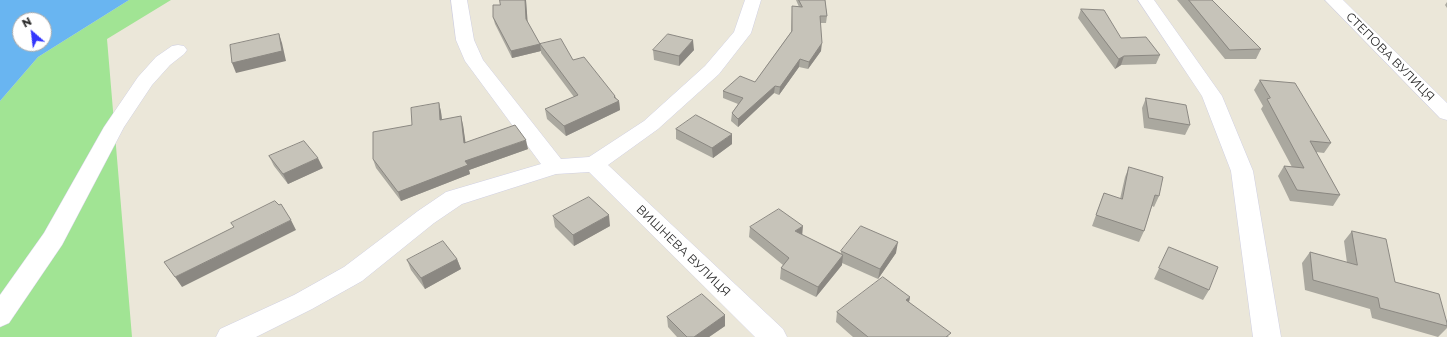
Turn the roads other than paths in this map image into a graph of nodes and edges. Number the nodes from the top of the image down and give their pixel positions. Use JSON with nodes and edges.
{"nodes":[{"id":1,"x":459,"y":0,"type":"edge"},
{"id":2,"x":753,"y":0,"type":"edge"},
{"id":3,"x":1146,"y":0,"type":"edge"},
{"id":4,"x":1334,"y":0,"type":"edge"},
{"id":5,"x":178,"y":50,"type":"dead end"},
{"id":6,"x":1447,"y":114,"type":"edge"},
{"id":7,"x":594,"y":164,"type":"junction"},
{"id":8,"x":555,"y":167,"type":"junction"},
{"id":9,"x":0,"y":316,"type":"edge"},
{"id":10,"x":230,"y":337,"type":"edge"},
{"id":11,"x":773,"y":337,"type":"edge"},
{"id":12,"x":1267,"y":337,"type":"edge"}],
"edges":[{"from":1,"to":8,"type":"street"},
{"from":2,"to":7,"type":"street"},
{"from":3,"to":12,"type":"street"},
{"from":4,"to":6,"type":"street","name":"СТЕПОВА ВУЛИЦЯ"},
{"from":5,"to":9,"type":"street"},
{"from":7,"to":8,"type":"street"},
{"from":7,"to":11,"type":"street","name":"ВИШНЕВА ВУЛИЦЯ"},
{"from":8,"to":10,"type":"street"}]}
